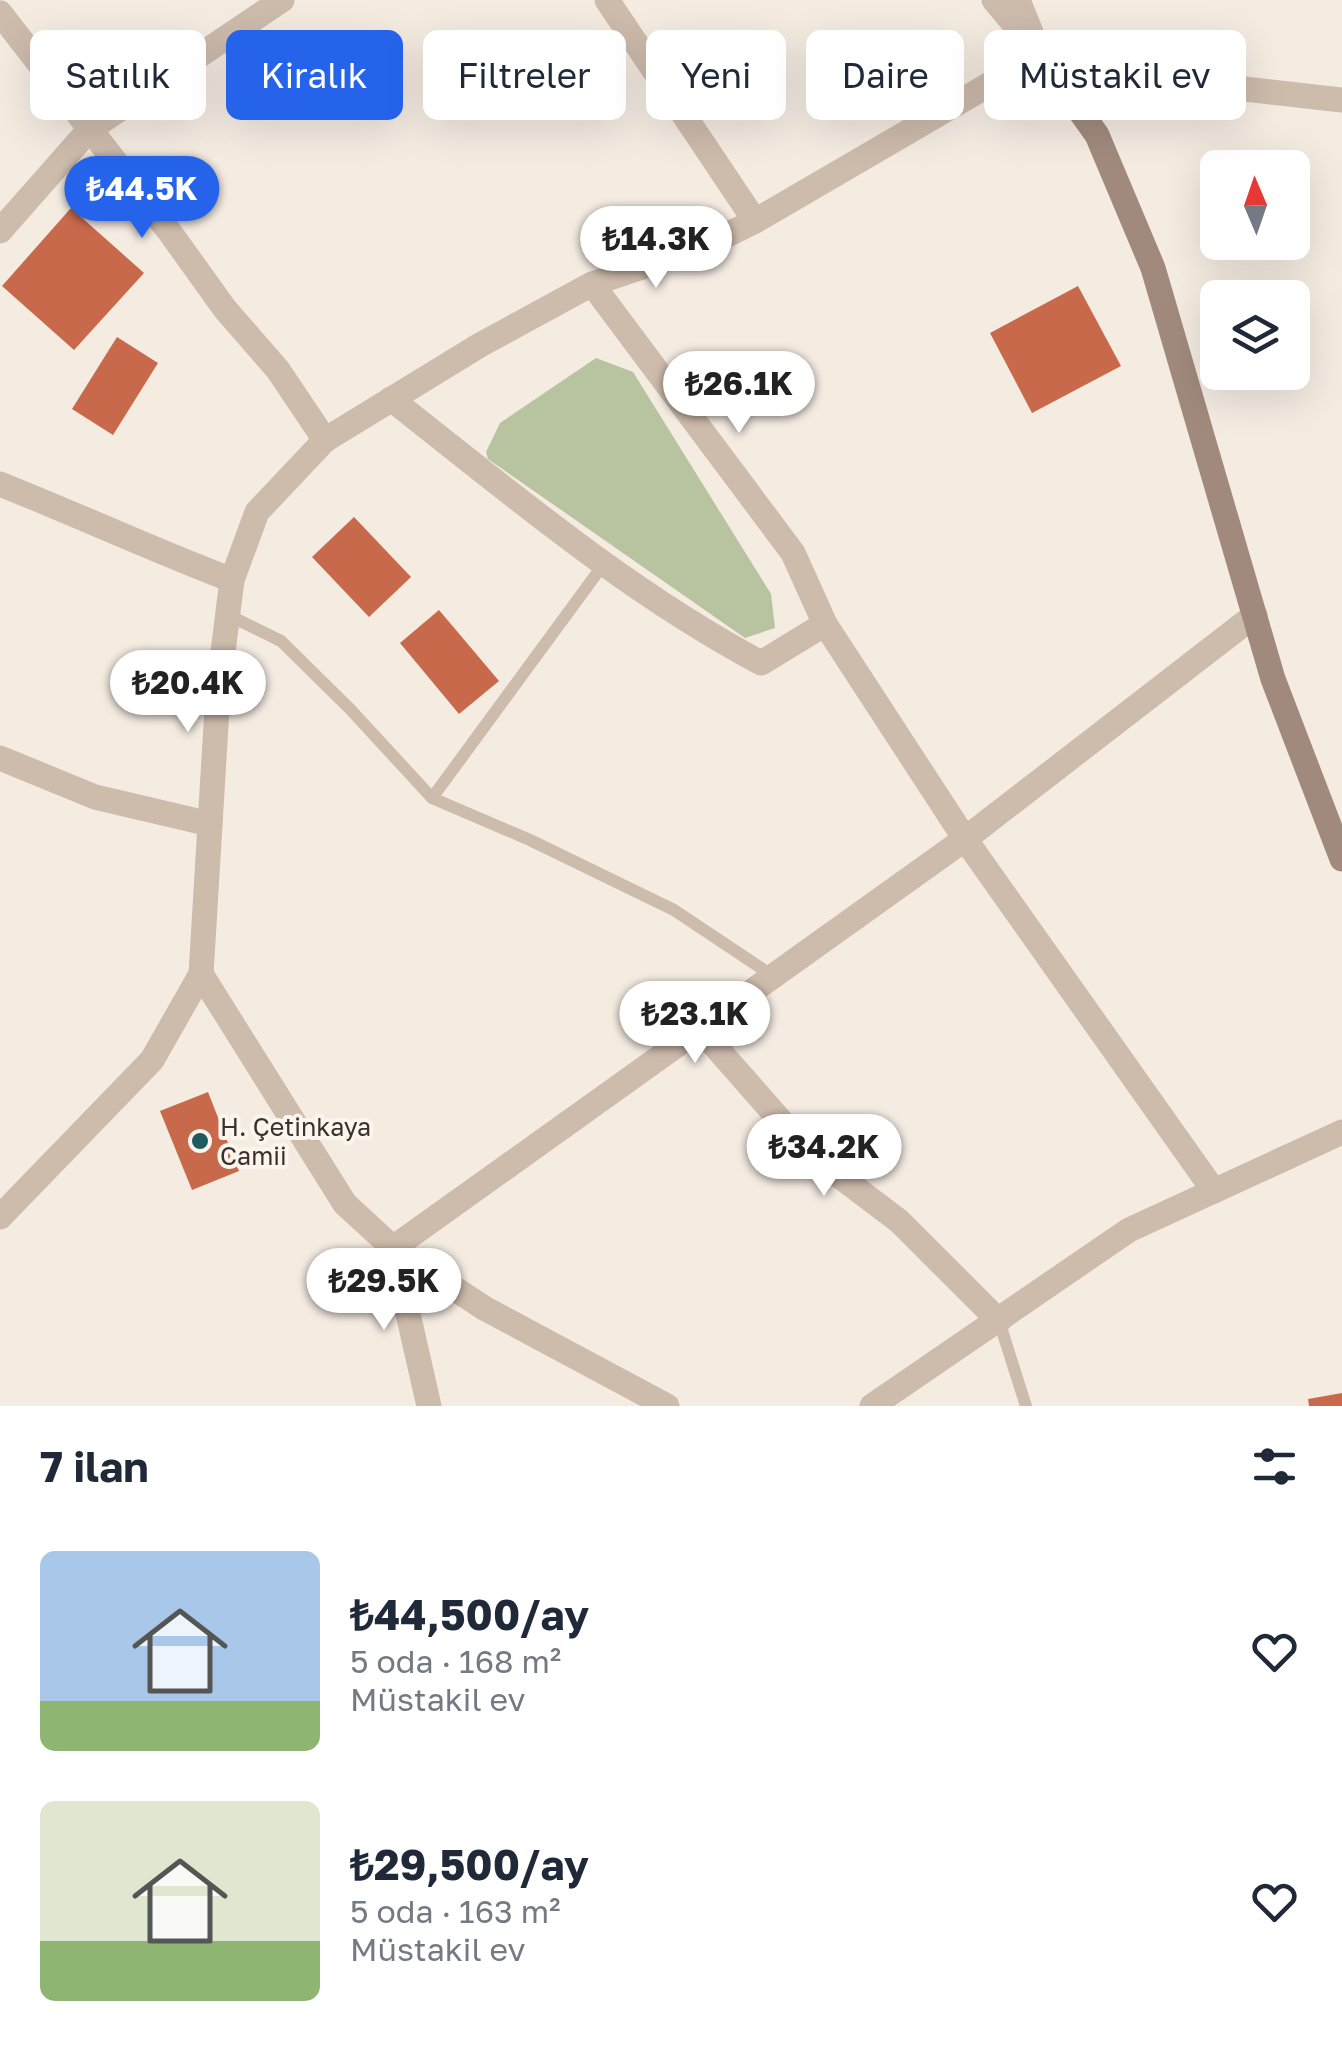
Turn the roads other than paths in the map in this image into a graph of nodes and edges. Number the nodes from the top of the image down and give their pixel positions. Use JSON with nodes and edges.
{"nodes":[{"id":1,"x":282,"y":0,"type":"edge"},
{"id":2,"x":607,"y":0,"type":"edge"},
{"id":3,"x":994,"y":0,"type":"edge"},
{"id":4,"x":1018,"y":0,"type":"edge"},
{"id":5,"x":0,"y":12,"type":"edge"},
{"id":6,"x":1019,"y":30,"type":"edge"},
{"id":7,"x":1030,"y":30,"type":"edge"},
{"id":8,"x":984,"y":88,"type":"edge"},
{"id":9,"x":1246,"y":89,"type":"edge"},
{"id":10,"x":1342,"y":100,"type":"edge"},
{"id":11,"x":1086,"y":120,"type":"edge"},
{"id":12,"x":89,"y":130,"type":"junction"},
{"id":13,"x":754,"y":221,"type":"junction"},
{"id":14,"x":0,"y":231,"type":"edge"},
{"id":15,"x":592,"y":284,"type":"junction"},
{"id":16,"x":391,"y":399,"type":"junction"},
{"id":17,"x":325,"y":440,"type":"junction"},
{"id":18,"x":0,"y":484,"type":"edge"},
{"id":19,"x":603,"y":565,"type":"junction"},
{"id":20,"x":232,"y":580,"type":"junction"},
{"id":21,"x":228,"y":615,"type":"junction"},
{"id":22,"x":1254,"y":616,"type":"junction"},
{"id":23,"x":825,"y":624,"type":"junction"},
{"id":24,"x":0,"y":758,"type":"edge"},
{"id":25,"x":432,"y":798,"type":"junction"},
{"id":26,"x":210,"y":824,"type":"junction"},
{"id":27,"x":965,"y":839,"type":"junction"},
{"id":28,"x":1342,"y":859,"type":"edge"},
{"id":29,"x":201,"y":974,"type":"junction"},
{"id":30,"x":773,"y":976,"type":"junction"},
{"id":31,"x":700,"y":1028,"type":"junction"},
{"id":32,"x":1342,"y":1132,"type":"edge"},
{"id":33,"x":1214,"y":1191,"type":"junction"},
{"id":34,"x":0,"y":1217,"type":"edge"},
{"id":35,"x":394,"y":1248,"type":"junction"},
{"id":36,"x":999,"y":1321,"type":"junction"},
{"id":37,"x":429,"y":1406,"type":"edge"},
{"id":38,"x":667,"y":1406,"type":"edge"},
{"id":39,"x":872,"y":1406,"type":"edge"},
{"id":40,"x":1026,"y":1406,"type":"edge"}],
"edges":[{"from":1,"to":12,"type":"street"},
{"from":2,"to":13,"type":"street"},
{"from":3,"to":6,"type":"street"},
{"from":4,"to":7,"type":"street"},
{"from":5,"to":12,"type":"street"},
{"from":8,"to":13,"type":"street"},
{"from":9,"to":10,"type":"street"},
{"from":11,"to":22,"type":"main road"},
{"from":12,"to":14,"type":"street"},
{"from":12,"to":17,"type":"street"},
{"from":13,"to":15,"type":"street"},
{"from":15,"to":16,"type":"street"},
{"from":15,"to":23,"type":"street"},
{"from":16,"to":17,"type":"street"},
{"from":16,"to":19,"type":"street"},
{"from":17,"to":20,"type":"street"},
{"from":18,"to":20,"type":"street"},
{"from":19,"to":23,"type":"street"},
{"from":19,"to":25,"type":"lane"},
{"from":20,"to":21,"type":"street"},
{"from":21,"to":25,"type":"lane"},
{"from":21,"to":26,"type":"street"},
{"from":22,"to":27,"type":"street"},
{"from":22,"to":28,"type":"main road"},
{"from":23,"to":27,"type":"street"},
{"from":24,"to":26,"type":"street"},
{"from":25,"to":30,"type":"lane"},
{"from":26,"to":29,"type":"street"},
{"from":27,"to":30,"type":"street"},
{"from":27,"to":33,"type":"street"},
{"from":29,"to":34,"type":"street"},
{"from":29,"to":35,"type":"street"},
{"from":30,"to":31,"type":"street"},
{"from":31,"to":35,"type":"street"},
{"from":31,"to":36,"type":"street"},
{"from":32,"to":33,"type":"street"},
{"from":33,"to":36,"type":"street"},
{"from":35,"to":37,"type":"street"},
{"from":35,"to":38,"type":"street"},
{"from":36,"to":39,"type":"street"},
{"from":36,"to":40,"type":"lane"}]}
